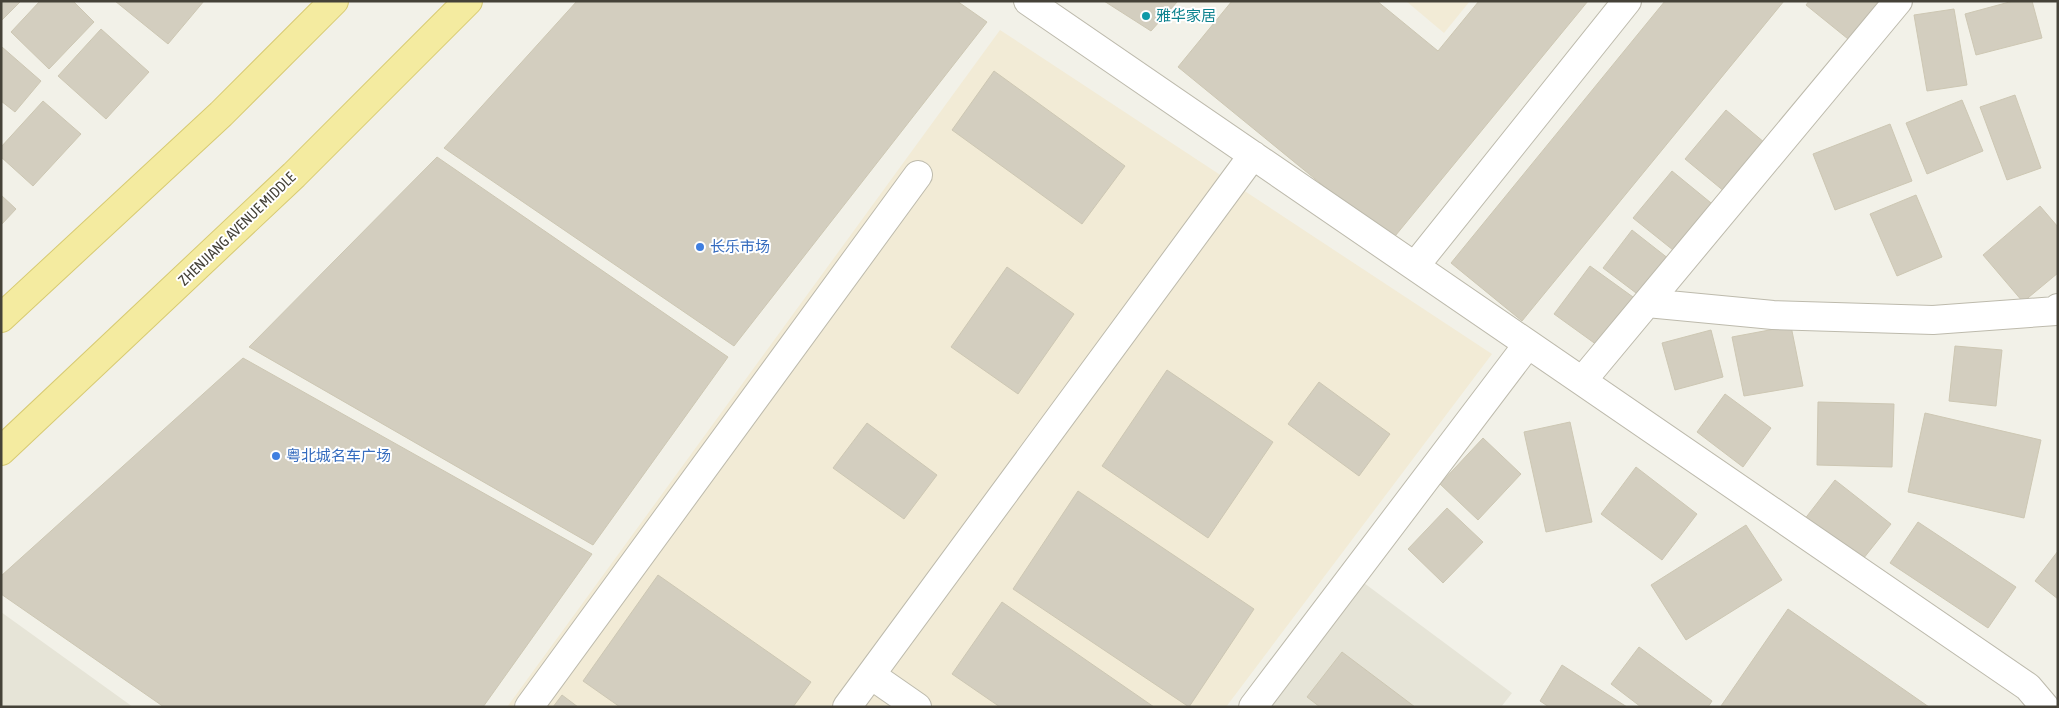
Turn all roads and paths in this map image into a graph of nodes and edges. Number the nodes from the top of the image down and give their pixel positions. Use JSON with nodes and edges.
{"nodes":[{"id":1,"x":334,"y":1,"type":"edge"},
{"id":2,"x":468,"y":1,"type":"edge"},
{"id":3,"x":1028,"y":1,"type":"edge"},
{"id":4,"x":1627,"y":1,"type":"edge"},
{"id":5,"x":1898,"y":1,"type":"edge"},
{"id":6,"x":1253,"y":155,"type":"junction"},
{"id":7,"x":918,"y":175,"type":"dead end"},
{"id":8,"x":1415,"y":266,"type":"junction"},
{"id":9,"x":1647,"y":303,"type":"junction"},
{"id":10,"x":2058,"y":308,"type":"edge"},
{"id":11,"x":1,"y":318,"type":"edge"},
{"id":12,"x":1528,"y":344,"type":"junction"},
{"id":13,"x":1582,"y":381,"type":"junction"},
{"id":14,"x":1,"y":451,"type":"edge"},
{"id":15,"x":871,"y":675,"type":"junction"},
{"id":16,"x":529,"y":707,"type":"edge"},
{"id":17,"x":847,"y":707,"type":"edge"},
{"id":18,"x":917,"y":707,"type":"edge"},
{"id":19,"x":1253,"y":707,"type":"edge"},
{"id":20,"x":2045,"y":707,"type":"edge"}],
"edges":[{"from":1,"to":11,"type":"main road"},
{"from":2,"to":14,"type":"main road","name":"ZHENJIANG AVENUE MIDDLE"},
{"from":3,"to":6,"type":"street"},
{"from":4,"to":8,"type":"street"},
{"from":5,"to":9,"type":"street"},
{"from":6,"to":8,"type":"street"},
{"from":6,"to":15,"type":"street"},
{"from":7,"to":16,"type":"street"},
{"from":8,"to":12,"type":"street"},
{"from":9,"to":10,"type":"street"},
{"from":9,"to":13,"type":"street"},
{"from":12,"to":13,"type":"street"},
{"from":12,"to":19,"type":"street"},
{"from":13,"to":20,"type":"street"},
{"from":15,"to":17,"type":"street"},
{"from":15,"to":18,"type":"street"}]}
